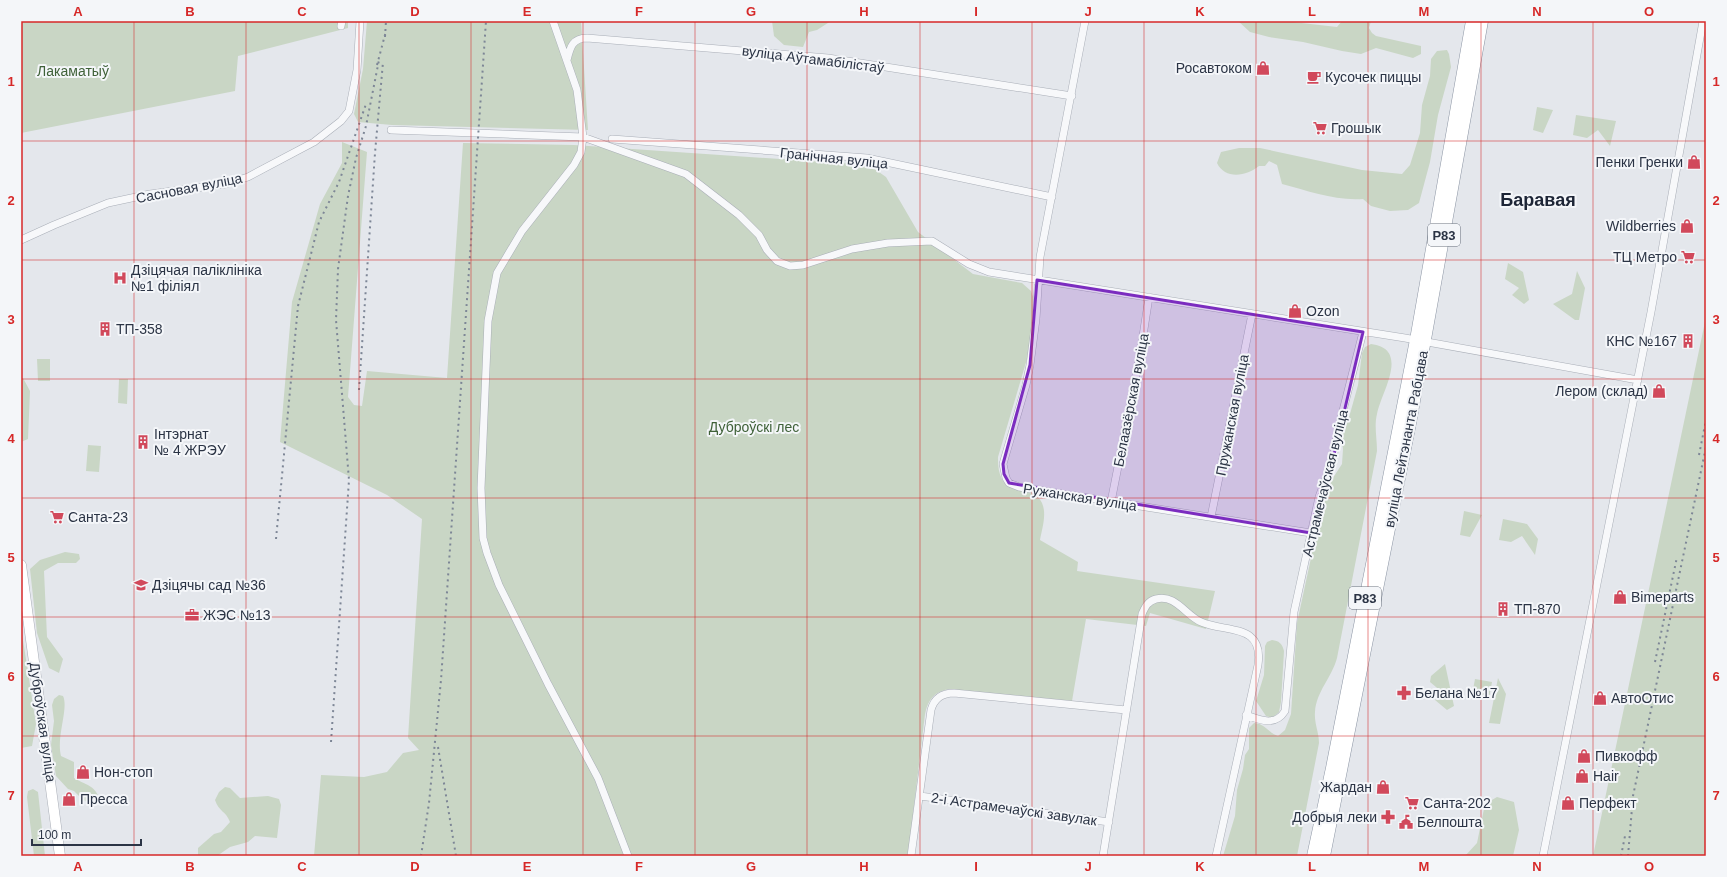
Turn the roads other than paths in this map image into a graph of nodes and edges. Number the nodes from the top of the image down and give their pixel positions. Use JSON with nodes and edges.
{"nodes":[{"id":1,"x":360,"y":21,"type":"edge"},
{"id":2,"x":553,"y":21,"type":"edge"},
{"id":3,"x":1085,"y":21,"type":"edge"},
{"id":4,"x":1472,"y":21,"type":"edge"},
{"id":5,"x":1482,"y":21,"type":"edge"},
{"id":6,"x":1703,"y":21,"type":"edge"},
{"id":7,"x":567,"y":60,"type":"junction"},
{"id":8,"x":1469,"y":67,"type":"junction"},
{"id":9,"x":1072,"y":96,"type":"junction"},
{"id":10,"x":391,"y":130,"type":"dead end"},
{"id":11,"x":583,"y":137,"type":"junction"},
{"id":12,"x":612,"y":139,"type":"dead end"},
{"id":13,"x":1052,"y":198,"type":"junction"},
{"id":14,"x":21,"y":240,"type":"edge"},
{"id":15,"x":1037,"y":280,"type":"junction"},
{"id":16,"x":1149,"y":298,"type":"junction"},
{"id":17,"x":1252,"y":314,"type":"junction"},
{"id":18,"x":1363,"y":332,"type":"junction"},
{"id":19,"x":1420,"y":341,"type":"junction"},
{"id":20,"x":1638,"y":380,"type":"junction"},
{"id":21,"x":1111,"y":502,"type":"junction"},
{"id":22,"x":1211,"y":517,"type":"junction"},
{"id":23,"x":1311,"y":533,"type":"junction"},
{"id":24,"x":22,"y":568,"type":"edge"},
{"id":25,"x":1126,"y":710,"type":"junction"},
{"id":26,"x":1246,"y":715,"type":"junction"},
{"id":27,"x":920,"y":796,"type":"junction"},
{"id":28,"x":1109,"y":822,"type":"junction"},
{"id":29,"x":60,"y":856,"type":"edge"},
{"id":30,"x":628,"y":856,"type":"edge"},
{"id":31,"x":911,"y":856,"type":"edge"},
{"id":32,"x":1104,"y":856,"type":"edge"},
{"id":33,"x":1216,"y":856,"type":"edge"},
{"id":34,"x":1313,"y":856,"type":"edge"},
{"id":35,"x":1324,"y":856,"type":"edge"},
{"id":36,"x":1543,"y":856,"type":"edge"}],
"edges":[{"from":1,"to":14,"type":"street","name":"Сасновая вуліца"},
{"from":2,"to":7,"type":"street"},
{"from":3,"to":9,"type":"street","name":"Ружанская вуліца"},
{"from":4,"to":8,"type":"highway","name":"вуліца Лейтэнанта Рабцава","number":"Р83"},
{"from":5,"to":8,"type":"highway","name":"вуліца Лейтэнанта Рабцава","number":"Р83"},
{"from":6,"to":20,"type":"street"},
{"from":7,"to":9,"type":"street","name":"вуліца Аўтамабілістаў"},
{"from":7,"to":11,"type":"street"},
{"from":8,"to":19,"type":"highway","name":"вуліца Лейтэнанта Рабцава","number":"Р83"},
{"from":9,"to":13,"type":"street","name":"Ружанская вуліца"},
{"from":10,"to":11,"type":"street"},
{"from":11,"to":15,"type":"street"},
{"from":11,"to":30,"type":"street"},
{"from":12,"to":13,"type":"street","name":"Гранічная вуліца"},
{"from":13,"to":15,"type":"street","name":"Ружанская вуліца"},
{"from":15,"to":16,"type":"street"},
{"from":15,"to":21,"type":"street","name":"Ружанская вуліца"},
{"from":16,"to":17,"type":"street"},
{"from":16,"to":21,"type":"street","name":"Белаазёрская вуліца"},
{"from":17,"to":18,"type":"street"},
{"from":17,"to":22,"type":"street","name":"Пружанская вуліца"},
{"from":18,"to":19,"type":"street"},
{"from":18,"to":23,"type":"street","name":"Астрамечаўская вуліца"},
{"from":19,"to":20,"type":"street"},
{"from":19,"to":34,"type":"highway","name":"вуліца Лейтэнанта Рабцава","number":"Р83"},
{"from":19,"to":35,"type":"highway","name":"вуліца Лейтэнанта Рабцава","number":"Р83"},
{"from":20,"to":36,"type":"street"},
{"from":21,"to":22,"type":"street","name":"Ружанская вуліца"},
{"from":22,"to":23,"type":"street","name":"Ружанская вуліца"},
{"from":23,"to":26,"type":"street","name":"Астрамечаўская вуліца"},
{"from":24,"to":29,"type":"main road","name":"Дуброўская вуліца"},
{"from":25,"to":26,"type":"street"},
{"from":25,"to":27,"type":"street"},
{"from":25,"to":28,"type":"street"},
{"from":26,"to":33,"type":"street"},
{"from":27,"to":28,"type":"street","name":"2-і Астрамечаўскі завулак"},
{"from":27,"to":31,"type":"street"},
{"from":28,"to":32,"type":"street"}]}
